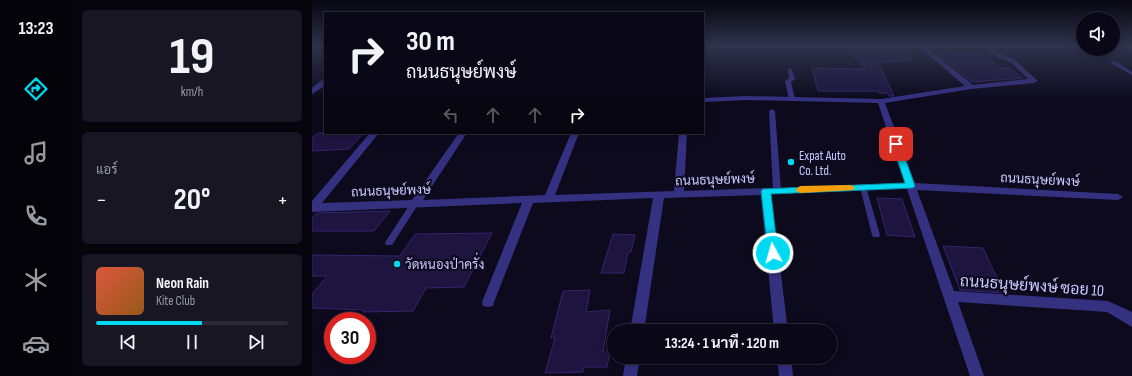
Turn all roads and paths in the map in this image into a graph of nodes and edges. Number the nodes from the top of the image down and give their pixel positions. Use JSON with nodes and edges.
{"nodes":[{"id":1,"x":942,"y":64,"type":"edge"},
{"id":2,"x":1016,"y":64,"type":"edge"},
{"id":3,"x":1115,"y":64,"type":"edge"},
{"id":4,"x":790,"y":70,"type":"dead end"},
{"id":5,"x":1132,"y":74,"type":"edge"},
{"id":6,"x":324,"y":83,"type":"edge"},
{"id":7,"x":971,"y":87,"type":"junction"},
{"id":8,"x":312,"y":92,"type":"edge"},
{"id":9,"x":792,"y":99,"type":"junction"},
{"id":10,"x":704,"y":100,"type":"edge"},
{"id":11,"x":881,"y":102,"type":"junction"},
{"id":12,"x":772,"y":111,"type":"dead end"},
{"id":13,"x":374,"y":134,"type":"edge"},
{"id":14,"x":462,"y":134,"type":"edge"},
{"id":15,"x":575,"y":134,"type":"edge"},
{"id":16,"x":683,"y":134,"type":"edge"},
{"id":17,"x":910,"y":186,"type":"junction"},
{"id":18,"x":863,"y":187,"type":"junction"},
{"id":19,"x":772,"y":190,"type":"junction"},
{"id":20,"x":679,"y":194,"type":"junction"},
{"id":21,"x":659,"y":195,"type":"junction"},
{"id":22,"x":1118,"y":197,"type":"dead end"},
{"id":23,"x":549,"y":198,"type":"junction"},
{"id":24,"x":529,"y":199,"type":"junction"},
{"id":25,"x":415,"y":203,"type":"junction"},
{"id":26,"x":312,"y":207,"type":"edge"},
{"id":27,"x":876,"y":235,"type":"dead end"},
{"id":28,"x":389,"y":243,"type":"dead end"},
{"id":29,"x":949,"y":296,"type":"junction"},
{"id":30,"x":488,"y":302,"type":"dead end"},
{"id":31,"x":1132,"y":321,"type":"edge"},
{"id":32,"x":638,"y":324,"type":"edge"},
{"id":33,"x":782,"y":324,"type":"edge"},
{"id":34,"x":632,"y":364,"type":"edge"},
{"id":35,"x":785,"y":364,"type":"edge"},
{"id":36,"x":630,"y":376,"type":"edge"},
{"id":37,"x":786,"y":376,"type":"edge"},
{"id":38,"x":977,"y":376,"type":"edge"}],
"edges":[{"from":1,"to":7,"type":"street"},
{"from":2,"to":7,"type":"street"},
{"from":3,"to":5,"type":"lane"},
{"from":4,"to":9,"type":"lane"},
{"from":6,"to":8,"type":"street"},
{"from":7,"to":11,"type":"street"},
{"from":9,"to":10,"type":"street"},
{"from":9,"to":11,"type":"street"},
{"from":11,"to":17,"type":"street","name":"ถนนธนุษย์พงษ์ ซอย 10"},
{"from":12,"to":19,"type":"lane"},
{"from":13,"to":26,"type":"street"},
{"from":14,"to":25,"type":"street"},
{"from":15,"to":23,"type":"street"},
{"from":16,"to":20,"type":"street"},
{"from":17,"to":18,"type":"street","name":"ถนนธนุษย์พงษ์"},
{"from":17,"to":22,"type":"street","name":"ถนนธนุษย์พงษ์"},
{"from":17,"to":29,"type":"street","name":"ถนนธนุษย์พงษ์ ซอย 10"},
{"from":18,"to":19,"type":"street","name":"ถนนธนุษย์พงษ์"},
{"from":18,"to":27,"type":"lane"},
{"from":19,"to":20,"type":"street","name":"ถนนธนุษย์พงษ์"},
{"from":19,"to":33,"type":"street"},
{"from":20,"to":21,"type":"street","name":"ถนนธนุษย์พงษ์"},
{"from":21,"to":23,"type":"street","name":"ถนนธนุษย์พงษ์"},
{"from":21,"to":32,"type":"street"},
{"from":23,"to":24,"type":"street","name":"ถนนธนุษย์พงษ์"},
{"from":24,"to":25,"type":"street","name":"ถนนธนุษย์พงษ์"},
{"from":24,"to":30,"type":"street"},
{"from":25,"to":26,"type":"street","name":"ถนนธนุษย์พงษ์"},
{"from":25,"to":28,"type":"lane"},
{"from":29,"to":31,"type":"street","name":"ถนนธนุษย์พงษ์ ซอย 10"},
{"from":29,"to":38,"type":"street","name":"ถนนธนุษย์พงษ์ ซอย 10"},
{"from":34,"to":36,"type":"street"},
{"from":35,"to":37,"type":"street"}]}
